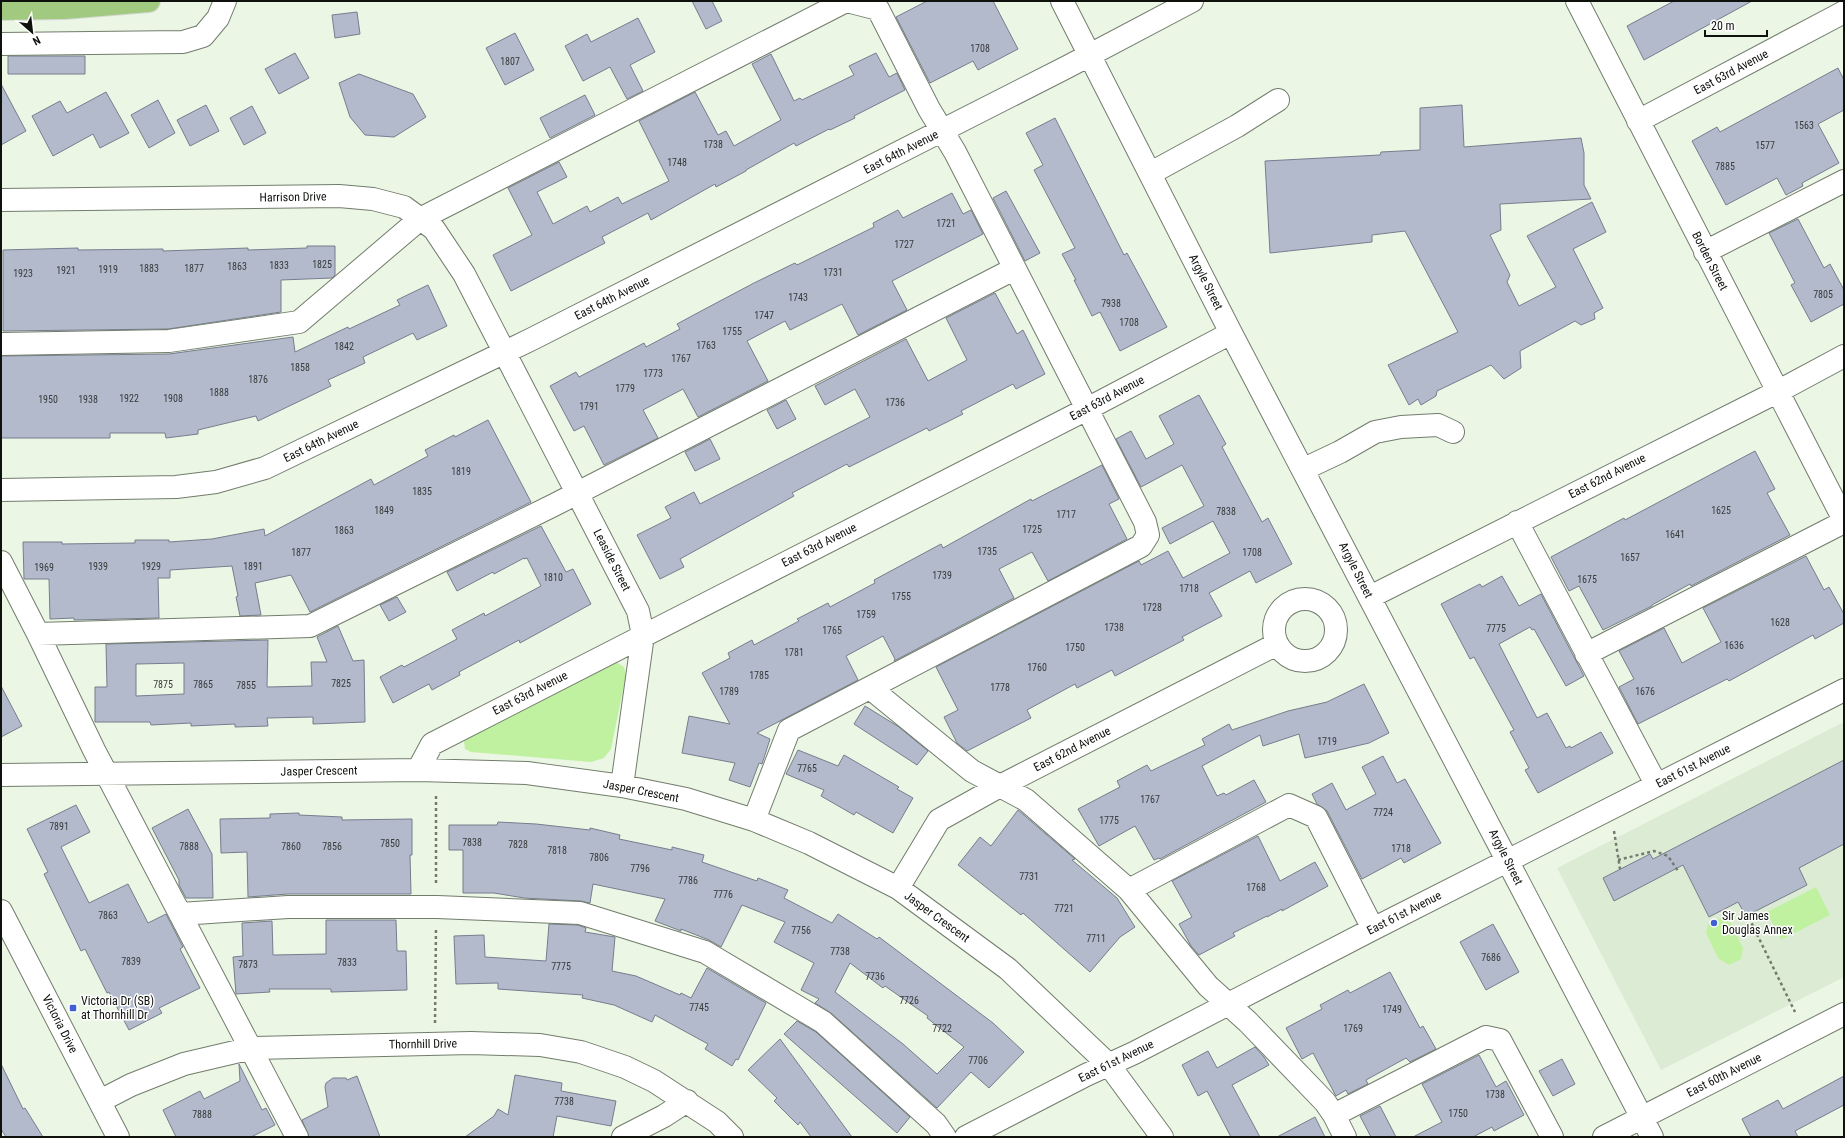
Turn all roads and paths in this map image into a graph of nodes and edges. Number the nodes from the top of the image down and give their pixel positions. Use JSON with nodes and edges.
{"nodes":[{"id":1,"x":149,"y":1,"type":"edge"},
{"id":2,"x":225,"y":1,"type":"edge"},
{"id":3,"x":846,"y":1,"type":"edge"},
{"id":4,"x":1062,"y":1,"type":"edge"},
{"id":5,"x":1192,"y":1,"type":"edge"},
{"id":6,"x":1577,"y":1,"type":"edge"},
{"id":7,"x":1,"y":9,"type":"edge"},
{"id":8,"x":1844,"y":12,"type":"edge"},
{"id":9,"x":1,"y":44,"type":"edge"},
{"id":10,"x":1089,"y":55,"type":"junction"},
{"id":11,"x":1278,"y":100,"type":"dead end"},
{"id":12,"x":1638,"y":121,"type":"junction"},
{"id":13,"x":942,"y":130,"type":"junction"},
{"id":14,"x":1151,"y":173,"type":"junction"},
{"id":15,"x":1844,"y":181,"type":"edge"},
{"id":16,"x":1,"y":200,"type":"edge"},
{"id":17,"x":420,"y":219,"type":"junction"},
{"id":18,"x":1705,"y":252,"type":"junction"},
{"id":19,"x":1014,"y":269,"type":"junction"},
{"id":20,"x":1231,"y":333,"type":"junction"},
{"id":21,"x":1,"y":344,"type":"edge"},
{"id":22,"x":504,"y":353,"type":"junction"},
{"id":23,"x":1844,"y":356,"type":"edge"},
{"id":24,"x":1777,"y":392,"type":"junction"},
{"id":25,"x":1087,"y":409,"type":"junction"},
{"id":26,"x":1454,"y":432,"type":"dead end"},
{"id":27,"x":1304,"y":469,"type":"junction"},
{"id":28,"x":1,"y":490,"type":"edge"},
{"id":29,"x":577,"y":494,"type":"junction"},
{"id":30,"x":1844,"y":521,"type":"edge"},
{"id":31,"x":1517,"y":522,"type":"junction"},
{"id":32,"x":1,"y":562,"type":"edge"},
{"id":33,"x":1370,"y":597,"type":"junction"},
{"id":34,"x":38,"y":634,"type":"junction"},
{"id":35,"x":643,"y":635,"type":"junction"},
{"id":36,"x":1277,"y":644,"type":"dead end"},
{"id":37,"x":1586,"y":654,"type":"junction"},
{"id":38,"x":870,"y":688,"type":"junction"},
{"id":39,"x":1844,"y":690,"type":"edge"},
{"id":40,"x":418,"y":770,"type":"junction"},
{"id":41,"x":1,"y":775,"type":"edge"},
{"id":42,"x":108,"y":775,"type":"junction"},
{"id":43,"x":1656,"y":784,"type":"junction"},
{"id":44,"x":622,"y":786,"type":"junction"},
{"id":45,"x":1000,"y":786,"type":"junction"},
{"id":46,"x":754,"y":820,"type":"junction"},
{"id":47,"x":1614,"y":830,"type":"dead end"},
{"id":48,"x":1508,"y":860,"type":"junction"},
{"id":49,"x":1618,"y":860,"type":"junction"},
{"id":50,"x":1620,"y":869,"type":"dead end"},
{"id":51,"x":1678,"y":871,"type":"dead end"},
{"id":52,"x":898,"y":888,"type":"junction"},
{"id":53,"x":1129,"y":890,"type":"junction"},
{"id":54,"x":1,"y":911,"type":"edge"},
{"id":55,"x":180,"y":914,"type":"junction"},
{"id":56,"x":1749,"y":918,"type":"dead end"},
{"id":57,"x":1373,"y":928,"type":"junction"},
{"id":58,"x":1229,"y":1003,"type":"junction"},
{"id":59,"x":1795,"y":1012,"type":"dead end"},
{"id":60,"x":1844,"y":1014,"type":"edge"},
{"id":61,"x":252,"y":1048,"type":"junction"},
{"id":62,"x":1109,"y":1064,"type":"junction"},
{"id":63,"x":100,"y":1101,"type":"junction"},
{"id":64,"x":687,"y":1101,"type":"junction"},
{"id":65,"x":1334,"y":1115,"type":"junction"},
{"id":66,"x":1642,"y":1118,"type":"junction"},
{"id":67,"x":118,"y":1137,"type":"edge"},
{"id":68,"x":297,"y":1137,"type":"edge"},
{"id":69,"x":622,"y":1137,"type":"edge"},
{"id":70,"x":732,"y":1137,"type":"edge"},
{"id":71,"x":945,"y":1137,"type":"edge"},
{"id":72,"x":966,"y":1137,"type":"edge"},
{"id":73,"x":1162,"y":1137,"type":"edge"},
{"id":74,"x":1345,"y":1137,"type":"edge"},
{"id":75,"x":1552,"y":1137,"type":"edge"},
{"id":76,"x":1604,"y":1137,"type":"edge"},
{"id":77,"x":1652,"y":1137,"type":"edge"}],
"edges":[{"from":1,"to":7,"type":"main road"},
{"from":2,"to":9,"type":"street"},
{"from":3,"to":13,"type":"street"},
{"from":3,"to":17,"type":"street"},
{"from":4,"to":10,"type":"street","name":"Argyle Street"},
{"from":5,"to":10,"type":"street","name":"East 64th Avenue"},
{"from":6,"to":12,"type":"street","name":"Borden Street"},
{"from":8,"to":12,"type":"street","name":"East 63rd Avenue"},
{"from":10,"to":13,"type":"street","name":"East 64th Avenue"},
{"from":10,"to":14,"type":"street","name":"Argyle Street"},
{"from":11,"to":14,"type":"street"},
{"from":12,"to":18,"type":"street","name":"Borden Street"},
{"from":13,"to":19,"type":"street"},
{"from":13,"to":22,"type":"street","name":"East 64th Avenue"},
{"from":14,"to":20,"type":"street","name":"Argyle Street"},
{"from":15,"to":18,"type":"street"},
{"from":16,"to":17,"type":"street","name":"Harrison Drive"},
{"from":17,"to":21,"type":"street"},
{"from":17,"to":22,"type":"street","name":"Harrison Drive"},
{"from":18,"to":24,"type":"street","name":"Borden Street"},
{"from":19,"to":25,"type":"street"},
{"from":19,"to":29,"type":"street"},
{"from":20,"to":25,"type":"street","name":"East 63rd Avenue"},
{"from":20,"to":27,"type":"street","name":"Argyle Street"},
{"from":22,"to":28,"type":"street","name":"East 64th Avenue"},
{"from":22,"to":29,"type":"street","name":"Leaside Street"},
{"from":23,"to":24,"type":"street","name":"East 62nd Avenue"},
{"from":24,"to":30,"type":"street","name":"Borden Street"},
{"from":24,"to":31,"type":"street","name":"East 62nd Avenue"},
{"from":25,"to":35,"type":"street","name":"East 63rd Avenue"},
{"from":25,"to":38,"type":"street"},
{"from":26,"to":27,"type":"street"},
{"from":27,"to":33,"type":"street","name":"Argyle Street"},
{"from":29,"to":34,"type":"street"},
{"from":29,"to":35,"type":"street","name":"Leaside Street"},
{"from":30,"to":37,"type":"street"},
{"from":31,"to":33,"type":"street","name":"East 62nd Avenue"},
{"from":31,"to":37,"type":"street"},
{"from":32,"to":34,"type":"street"},
{"from":33,"to":48,"type":"street","name":"Argyle Street"},
{"from":34,"to":42,"type":"street"},
{"from":35,"to":40,"type":"street","name":"East 63rd Avenue"},
{"from":35,"to":44,"type":"street","name":"Leaside Street"},
{"from":36,"to":45,"type":"street","name":"East 62nd Avenue"},
{"from":37,"to":43,"type":"street"},
{"from":38,"to":45,"type":"street"},
{"from":38,"to":46,"type":"street"},
{"from":39,"to":43,"type":"street","name":"East 61st Avenue"},
{"from":40,"to":42,"type":"street","name":"Jasper Crescent"},
{"from":40,"to":44,"type":"street","name":"Jasper Crescent"},
{"from":41,"to":42,"type":"street","name":"Jasper Crescent"},
{"from":42,"to":55,"type":"street"},
{"from":43,"to":48,"type":"street","name":"East 61st Avenue"},
{"from":44,"to":46,"type":"street","name":"Jasper Crescent"},
{"from":45,"to":52,"type":"street","name":"East 62nd Avenue"},
{"from":45,"to":53,"type":"street"},
{"from":46,"to":52,"type":"street","name":"Jasper Crescent"},
{"from":47,"to":49,"type":"path"},
{"from":48,"to":57,"type":"street","name":"East 61st Avenue"},
{"from":48,"to":66,"type":"street","name":"Argyle Street"},
{"from":49,"to":50,"type":"path"},
{"from":49,"to":51,"type":"path"},
{"from":52,"to":62,"type":"street","name":"Jasper Crescent"},
{"from":53,"to":57,"type":"street"},
{"from":53,"to":58,"type":"street"},
{"from":54,"to":63,"type":"street","name":"Victoria Drive"},
{"from":55,"to":61,"type":"street"},
{"from":55,"to":71,"type":"street"},
{"from":56,"to":59,"type":"path"},
{"from":57,"to":58,"type":"street","name":"East 61st Avenue"},
{"from":58,"to":62,"type":"street","name":"East 61st Avenue"},
{"from":58,"to":65,"type":"street"},
{"from":60,"to":66,"type":"street","name":"East 60th Avenue"},
{"from":61,"to":63,"type":"street","name":"Thornhill Drive"},
{"from":61,"to":64,"type":"street","name":"Thornhill Drive"},
{"from":61,"to":68,"type":"street"},
{"from":62,"to":72,"type":"street","name":"East 61st Avenue"},
{"from":62,"to":73,"type":"street","name":"Jasper Crescent"},
{"from":63,"to":67,"type":"street","name":"Victoria Drive"},
{"from":64,"to":69,"type":"street"},
{"from":64,"to":70,"type":"street","name":"Thornhill Drive"},
{"from":65,"to":74,"type":"street"},
{"from":65,"to":75,"type":"street"},
{"from":66,"to":76,"type":"street","name":"East 60th Avenue"},
{"from":66,"to":77,"type":"street","name":"Argyle Street"}]}
